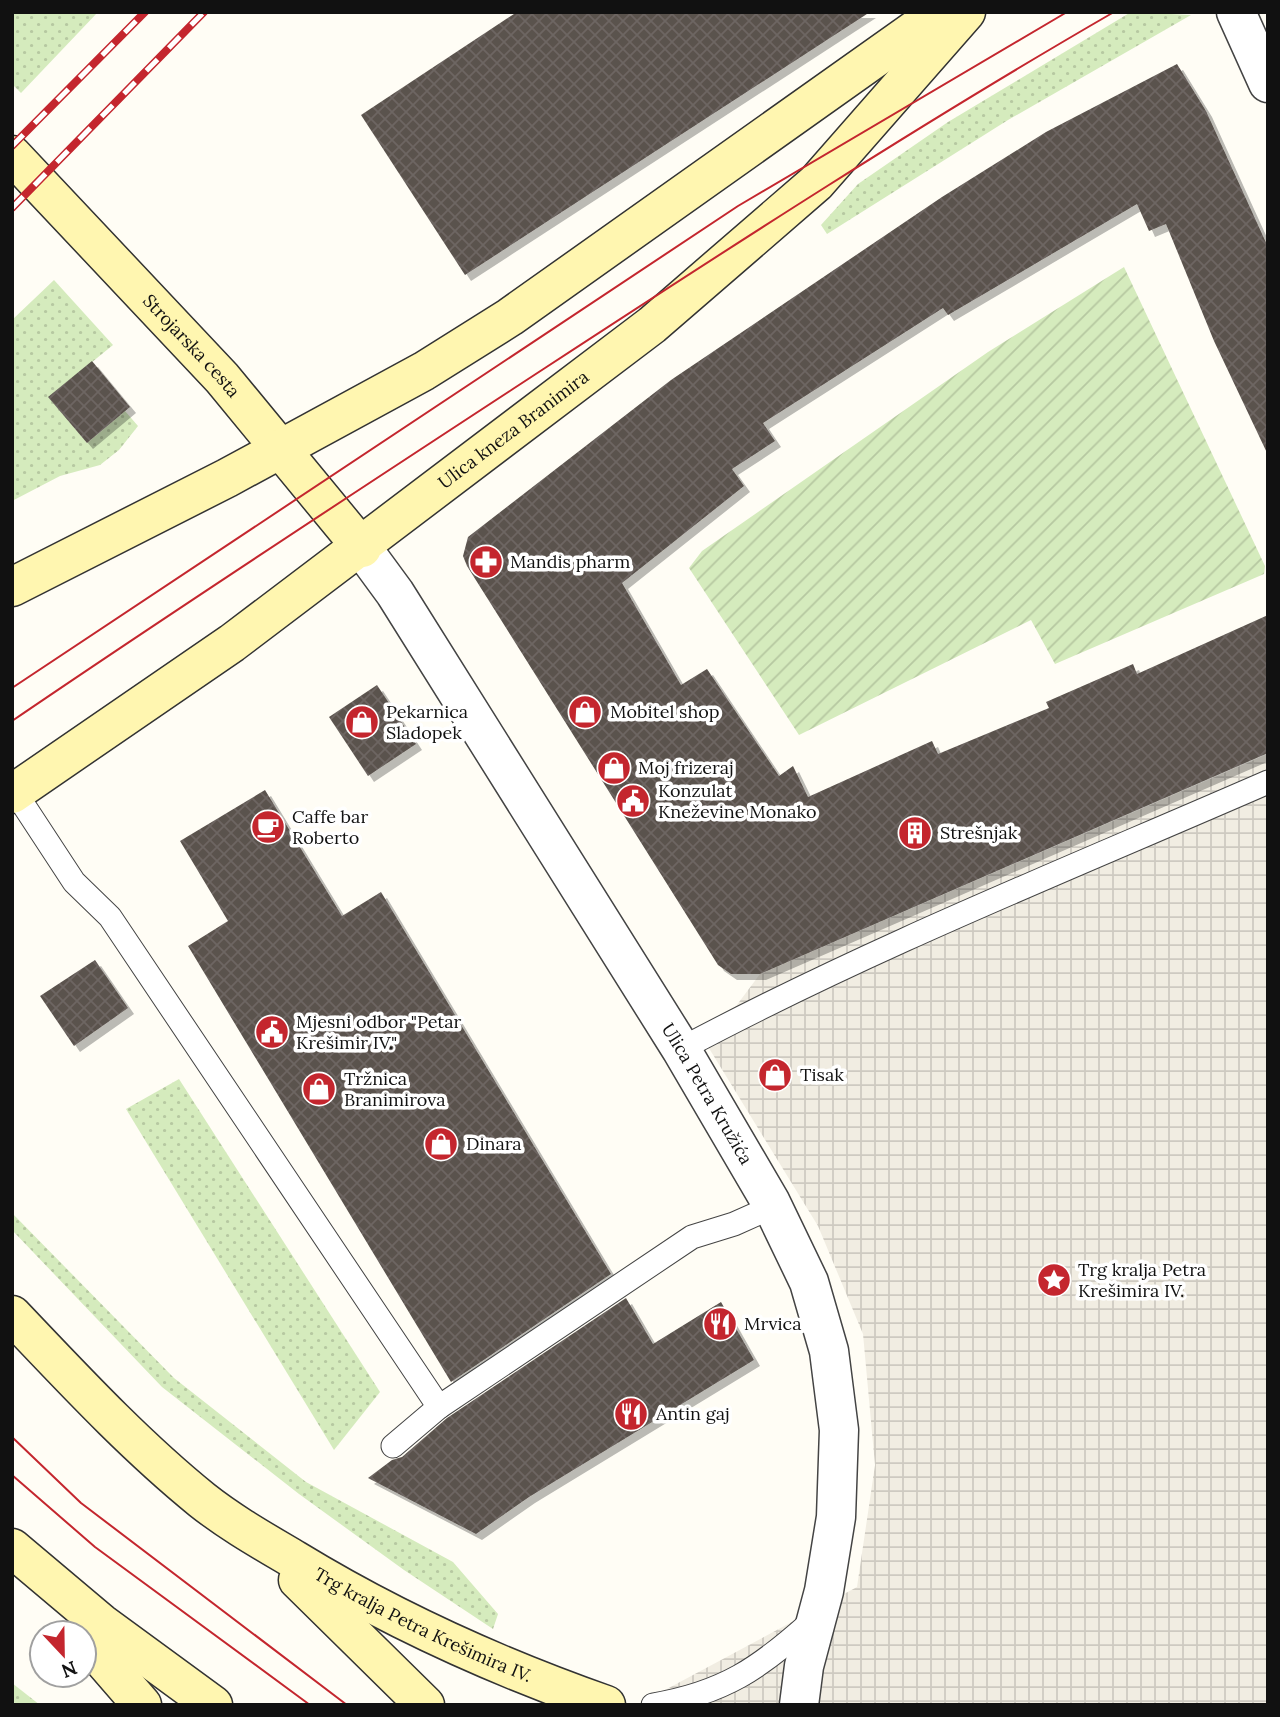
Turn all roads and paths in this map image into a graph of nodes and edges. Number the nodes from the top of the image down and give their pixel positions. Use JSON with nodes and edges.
{"nodes":[{"id":1,"x":940,"y":12,"type":"edge"},
{"id":2,"x":966,"y":12,"type":"edge"},
{"id":3,"x":1236,"y":12,"type":"edge"},
{"id":4,"x":1268,"y":83,"type":"edge"},
{"id":5,"x":12,"y":155,"type":"edge"},
{"id":6,"x":283,"y":449,"type":"junction"},
{"id":7,"x":362,"y":548,"type":"junction"},
{"id":8,"x":12,"y":587,"type":"edge"},
{"id":9,"x":1268,"y":782,"type":"edge"},
{"id":10,"x":13,"y":793,"type":"edge"},
{"id":11,"x":681,"y":1049,"type":"junction"},
{"id":12,"x":772,"y":1207,"type":"junction"},
{"id":13,"x":12,"y":1315,"type":"edge"},
{"id":14,"x":439,"y":1407,"type":"junction"},
{"id":15,"x":393,"y":1446,"type":"dead end"},
{"id":16,"x":245,"y":1530,"type":"junction"},
{"id":17,"x":20,"y":1555,"type":"edge"},
{"id":18,"x":817,"y":1616,"type":"junction"},
{"id":19,"x":69,"y":1619,"type":"edge"},
{"id":20,"x":98,"y":1654,"type":"edge"},
{"id":21,"x":142,"y":1705,"type":"edge"},
{"id":22,"x":213,"y":1705,"type":"edge"},
{"id":23,"x":425,"y":1705,"type":"edge"},
{"id":24,"x":606,"y":1705,"type":"edge"},
{"id":25,"x":653,"y":1705,"type":"edge"},
{"id":26,"x":799,"y":1705,"type":"edge"}],
"edges":[{"from":1,"to":6,"type":"main road"},
{"from":2,"to":7,"type":"main road","name":"Ulica kneza Branimira"},
{"from":3,"to":4,"type":"street"},
{"from":5,"to":6,"type":"main road","name":"Strojarska cesta"},
{"from":6,"to":7,"type":"main road","name":"Strojarska cesta"},
{"from":6,"to":8,"type":"main road"},
{"from":7,"to":10,"type":"main road","name":"Ulica kneza Branimira"},
{"from":7,"to":11,"type":"street","name":"Ulica Petra Kružića"},
{"from":9,"to":11,"type":"lane"},
{"from":10,"to":14,"type":"lane"},
{"from":11,"to":12,"type":"street","name":"Ulica Petra Kružića"},
{"from":12,"to":14,"type":"lane"},
{"from":12,"to":18,"type":"street","name":"Ulica Petra Kružića"},
{"from":13,"to":16,"type":"main road","name":"Trg kralja Petra Krešimira IV."},
{"from":14,"to":15,"type":"lane"},
{"from":16,"to":23,"type":"main road","name":"Trg kralja Petra Krešimira IV."},
{"from":16,"to":24,"type":"main road","name":"Trg kralja Petra Krešimira IV."},
{"from":17,"to":19,"type":"main road"},
{"from":17,"to":22,"type":"main road"},
{"from":18,"to":25,"type":"lane"},
{"from":18,"to":26,"type":"street","name":"Ulica Petra Kružića"},
{"from":20,"to":21,"type":"main road"}]}
